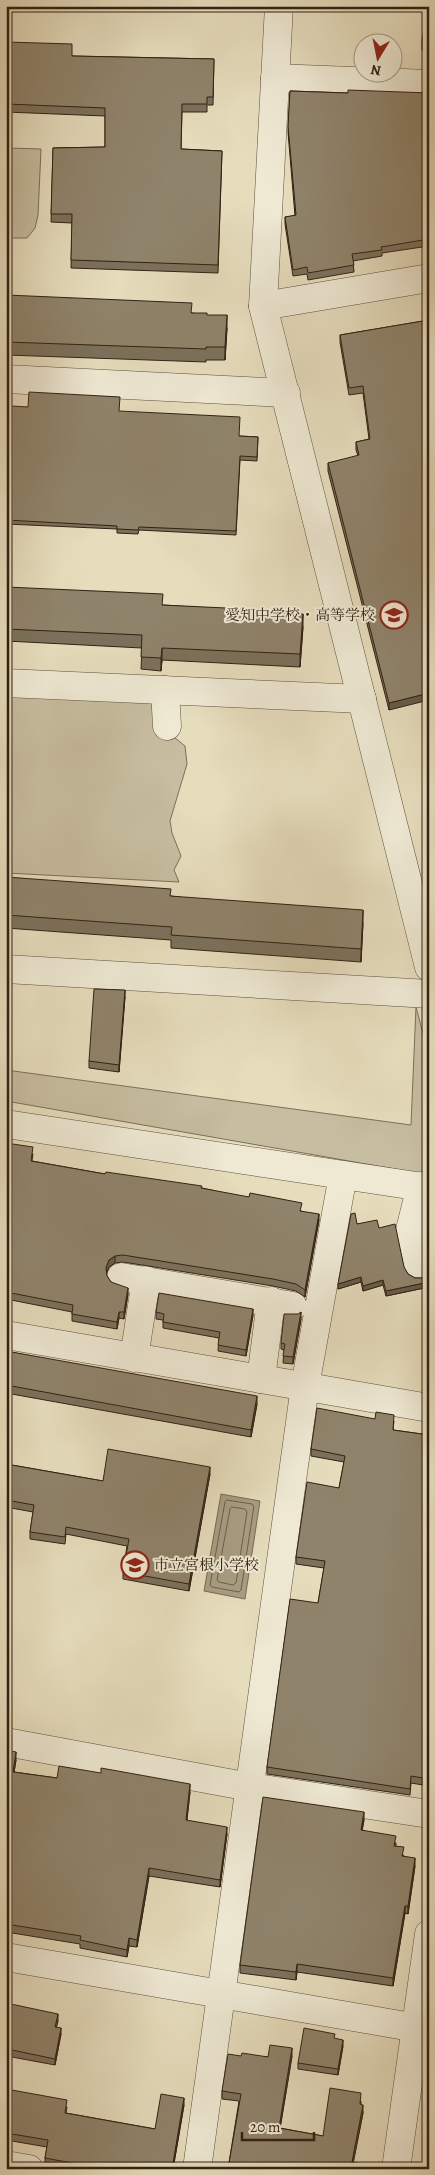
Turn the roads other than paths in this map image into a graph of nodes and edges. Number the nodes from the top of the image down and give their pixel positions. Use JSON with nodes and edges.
{"nodes":[{"id":1,"x":278,"y":6,"type":"edge"},
{"id":2,"x":275,"y":78,"type":"junction"},
{"id":3,"x":429,"y":84,"type":"edge"},
{"id":4,"x":429,"y":278,"type":"edge"},
{"id":5,"x":263,"y":306,"type":"junction"},
{"id":6,"x":6,"y":379,"type":"edge"},
{"id":7,"x":286,"y":393,"type":"junction"},
{"id":8,"x":6,"y":682,"type":"edge"},
{"id":9,"x":165,"y":690,"type":"junction"},
{"id":10,"x":362,"y":699,"type":"junction"},
{"id":11,"x":167,"y":726,"type":"dead end"},
{"id":12,"x":429,"y":967,"type":"edge"},
{"id":13,"x":6,"y":969,"type":"edge"},
{"id":14,"x":429,"y":994,"type":"edge"},
{"id":15,"x":6,"y":1124,"type":"edge"},
{"id":16,"x":343,"y":1175,"type":"junction"},
{"id":17,"x":425,"y":1187,"type":"edge"},
{"id":18,"x":419,"y":1268,"type":"dead end"},
{"id":19,"x":6,"y":1335,"type":"edge"},
{"id":20,"x":134,"y":1358,"type":"junction"},
{"id":21,"x":261,"y":1379,"type":"junction"},
{"id":22,"x":305,"y":1386,"type":"junction"},
{"id":23,"x":429,"y":1408,"type":"edge"},
{"id":24,"x":6,"y":1742,"type":"edge"},
{"id":25,"x":250,"y":1787,"type":"junction"},
{"id":26,"x":429,"y":1814,"type":"edge"},
{"id":27,"x":429,"y":1934,"type":"edge"},
{"id":28,"x":6,"y":1957,"type":"edge"},
{"id":29,"x":222,"y":1995,"type":"junction"},
{"id":30,"x":422,"y":2029,"type":"edge"},
{"id":31,"x":6,"y":2165,"type":"edge"},
{"id":32,"x":29,"y":2169,"type":"edge"},
{"id":33,"x":197,"y":2169,"type":"edge"},
{"id":34,"x":396,"y":2169,"type":"edge"}],
"edges":[{"from":1,"to":2,"type":"street"},
{"from":2,"to":3,"type":"street"},
{"from":2,"to":5,"type":"street"},
{"from":4,"to":5,"type":"street"},
{"from":5,"to":7,"type":"street"},
{"from":6,"to":7,"type":"street"},
{"from":7,"to":10,"type":"street"},
{"from":8,"to":9,"type":"street"},
{"from":9,"to":10,"type":"street"},
{"from":9,"to":11,"type":"street"},
{"from":10,"to":12,"type":"street"},
{"from":13,"to":14,"type":"street"},
{"from":15,"to":16,"type":"street"},
{"from":16,"to":17,"type":"street"},
{"from":16,"to":22,"type":"street"},
{"from":17,"to":18,"type":"street"},
{"from":19,"to":20,"type":"street"},
{"from":20,"to":21,"type":"street"},
{"from":20,"to":21,"type":"street"},
{"from":21,"to":22,"type":"street"},
{"from":22,"to":23,"type":"street"},
{"from":22,"to":25,"type":"street"},
{"from":24,"to":25,"type":"street"},
{"from":25,"to":26,"type":"street"},
{"from":25,"to":29,"type":"street"},
{"from":27,"to":30,"type":"street"},
{"from":28,"to":29,"type":"street"},
{"from":29,"to":30,"type":"street"},
{"from":29,"to":33,"type":"street"},
{"from":30,"to":34,"type":"street"},
{"from":31,"to":32,"type":"street"}]}
